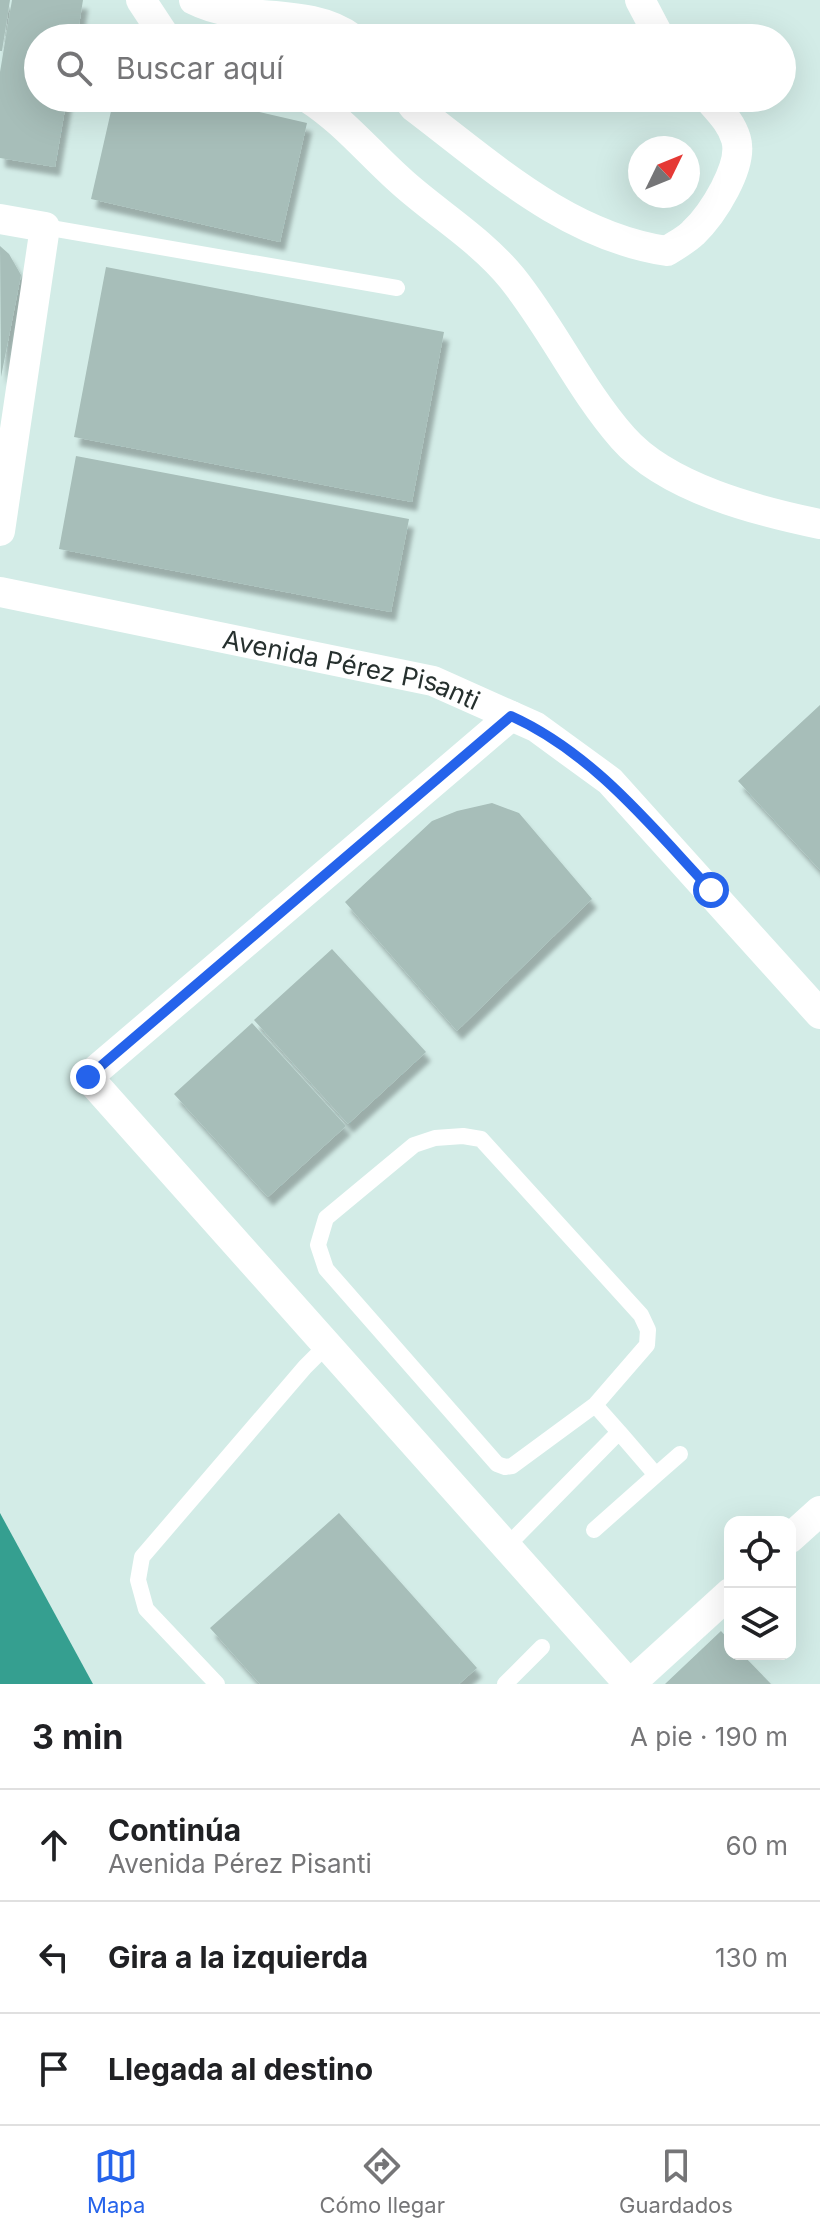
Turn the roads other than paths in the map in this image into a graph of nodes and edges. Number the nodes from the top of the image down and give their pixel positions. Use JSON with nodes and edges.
{"nodes":[{"id":1,"x":141,"y":0,"type":"edge"},
{"id":2,"x":194,"y":0,"type":"edge"},
{"id":3,"x":640,"y":0,"type":"edge"},
{"id":4,"x":157,"y":24,"type":"edge"},
{"id":5,"x":325,"y":24,"type":"edge"},
{"id":6,"x":653,"y":24,"type":"edge"},
{"id":7,"x":329,"y":112,"type":"edge"},
{"id":8,"x":421,"y":112,"type":"edge"},
{"id":9,"x":720,"y":112,"type":"edge"},
{"id":10,"x":0,"y":219,"type":"edge"},
{"id":11,"x":45,"y":227,"type":"junction"},
{"id":12,"x":397,"y":288,"type":"dead end"},
{"id":13,"x":820,"y":524,"type":"edge"},
{"id":14,"x":0,"y":531,"type":"edge"},
{"id":15,"x":0,"y":592,"type":"edge"},
{"id":16,"x":511,"y":716,"type":"junction"},
{"id":17,"x":820,"y":1014,"type":"edge"},
{"id":18,"x":327,"y":1345,"type":"junction"},
{"id":19,"x":595,"y":1405,"type":"junction"},
{"id":20,"x":619,"y":1432,"type":"junction"},
{"id":21,"x":680,"y":1454,"type":"dead end"},
{"id":22,"x":656,"y":1475,"type":"junction"},
{"id":23,"x":820,"y":1511,"type":"edge"},
{"id":24,"x":594,"y":1530,"type":"dead end"},
{"id":25,"x":796,"y":1533,"type":"edge"},
{"id":26,"x":506,"y":1547,"type":"junction"},
{"id":27,"x":724,"y":1598,"type":"edge"},
{"id":28,"x":542,"y":1647,"type":"dead end"},
{"id":29,"x":217,"y":1684,"type":"edge"},
{"id":30,"x":505,"y":1684,"type":"edge"},
{"id":31,"x":629,"y":1684,"type":"edge"}],
"edges":[{"from":1,"to":4,"type":"street"},
{"from":2,"to":5,"type":"street"},
{"from":3,"to":6,"type":"street"},
{"from":7,"to":13,"type":"street"},
{"from":8,"to":9,"type":"street"},
{"from":10,"to":11,"type":"street"},
{"from":11,"to":12,"type":"lane"},
{"from":11,"to":14,"type":"street"},
{"from":15,"to":16,"type":"street","name":"Avenida Pérez Pisanti"},
{"from":16,"to":17,"type":"street","name":"Avenida Pérez Pisanti"},
{"from":16,"to":18,"type":"street"},
{"from":18,"to":26,"type":"street"},
{"from":18,"to":29,"type":"lane"},
{"from":19,"to":19,"type":"lane"},
{"from":19,"to":20,"type":"lane"},
{"from":20,"to":22,"type":"lane"},
{"from":20,"to":26,"type":"lane"},
{"from":21,"to":22,"type":"lane"},
{"from":22,"to":24,"type":"lane"},
{"from":23,"to":25,"type":"street"},
{"from":26,"to":31,"type":"street"},
{"from":27,"to":31,"type":"street"},
{"from":28,"to":30,"type":"lane"}]}
